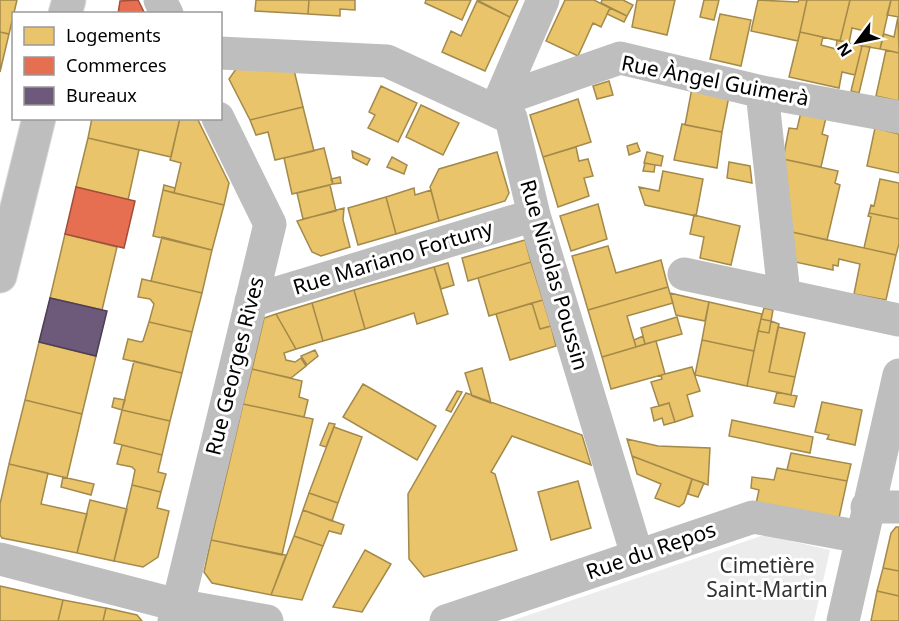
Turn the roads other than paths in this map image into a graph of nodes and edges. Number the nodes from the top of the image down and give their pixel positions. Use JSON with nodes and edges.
{"nodes":[{"id":1,"x":543,"y":0,"type":"edge"},
{"id":2,"x":222,"y":53,"type":"edge"},
{"id":3,"x":762,"y":92,"type":"junction"},
{"id":4,"x":506,"y":109,"type":"junction"},
{"id":5,"x":899,"y":117,"type":"edge"},
{"id":6,"x":39,"y":120,"type":"edge"},
{"id":7,"x":219,"y":120,"type":"edge"},
{"id":8,"x":534,"y":215,"type":"junction"},
{"id":9,"x":684,"y":274,"type":"dead end"},
{"id":10,"x":0,"y":276,"type":"edge"},
{"id":11,"x":784,"y":294,"type":"junction"},
{"id":12,"x":251,"y":301,"type":"junction"},
{"id":13,"x":899,"y":320,"type":"edge"},
{"id":14,"x":899,"y":375,"type":"edge"},
{"id":15,"x":876,"y":517,"type":"edge"},
{"id":16,"x":637,"y":555,"type":"junction"},
{"id":17,"x":0,"y":559,"type":"edge"},
{"id":18,"x":175,"y":613,"type":"edge"},
{"id":19,"x":267,"y":621,"type":"edge"},
{"id":20,"x":446,"y":621,"type":"edge"},
{"id":21,"x":843,"y":621,"type":"edge"}],
"edges":[{"from":1,"to":4,"type":"street"},
{"from":2,"to":4,"type":"street"},
{"from":3,"to":4,"type":"street","name":"Rue Àngel Guimerà"},
{"from":3,"to":5,"type":"street","name":"Rue Àngel Guimerà"},
{"from":3,"to":11,"type":"street"},
{"from":4,"to":8,"type":"street","name":"Rue Nicolas Poussin"},
{"from":6,"to":10,"type":"street"},
{"from":7,"to":12,"type":"street","name":"Rue Georges Rives"},
{"from":8,"to":12,"type":"street","name":"Rue Mariano Fortuny"},
{"from":8,"to":16,"type":"street","name":"Rue Nicolas Poussin"},
{"from":9,"to":11,"type":"street"},
{"from":11,"to":13,"type":"street"},
{"from":12,"to":18,"type":"street","name":"Rue Georges Rives"},
{"from":14,"to":15,"type":"street"},
{"from":15,"to":16,"type":"street","name":"Rue du Repos"},
{"from":15,"to":21,"type":"street"},
{"from":16,"to":20,"type":"street","name":"Rue du Repos"},
{"from":17,"to":18,"type":"street"},
{"from":18,"to":19,"type":"street"}]}
